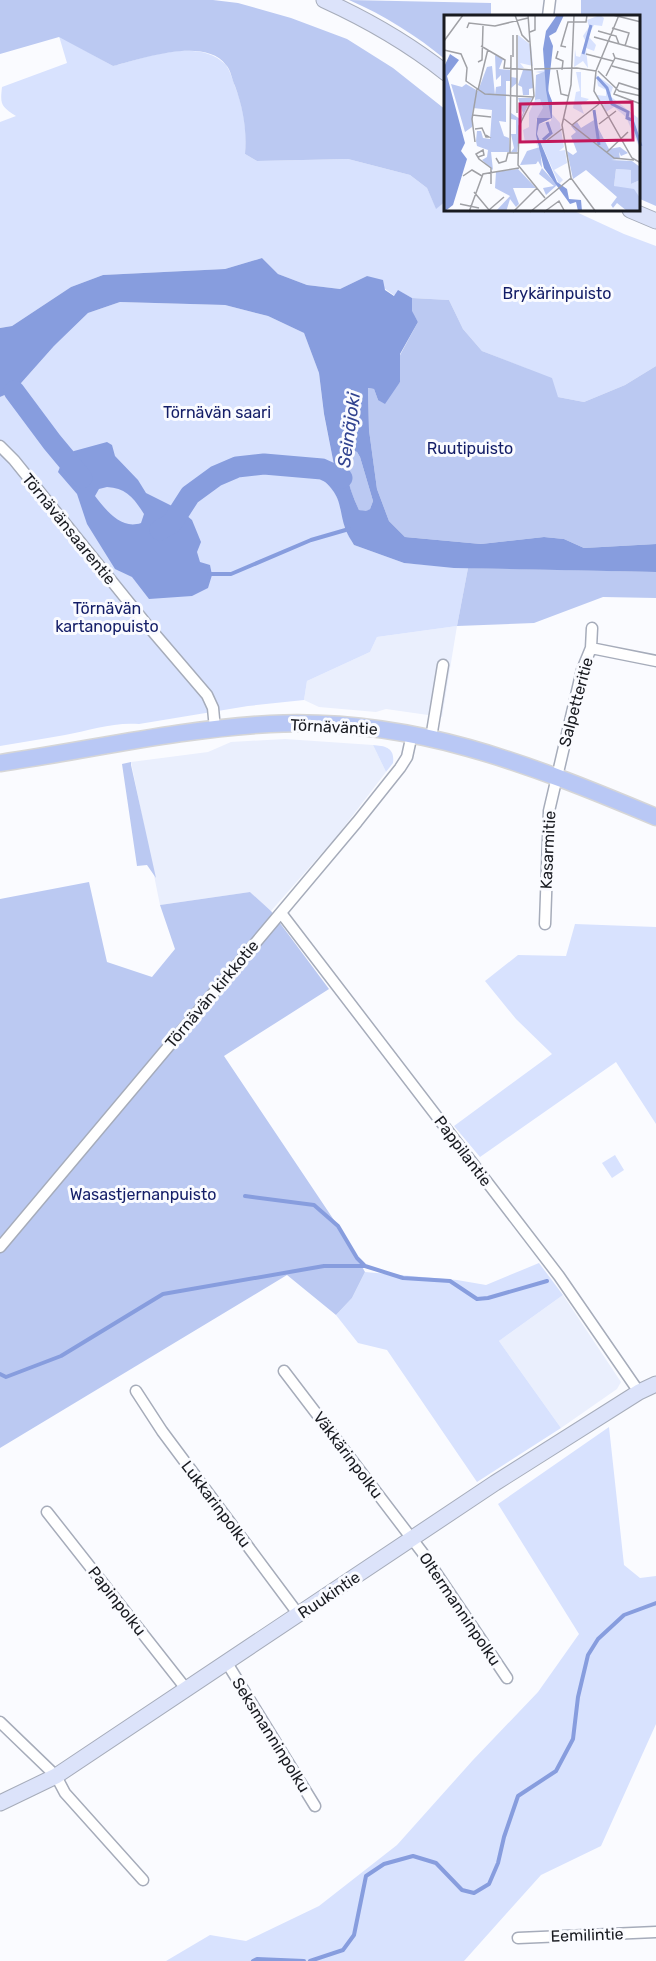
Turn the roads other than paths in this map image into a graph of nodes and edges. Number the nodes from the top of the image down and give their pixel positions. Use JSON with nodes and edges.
{"nodes":[{"id":1,"x":324,"y":0,"type":"edge"},
{"id":2,"x":550,"y":0,"type":"edge"},
{"id":3,"x":548,"y":15,"type":"edge"},
{"id":4,"x":444,"y":72,"type":"edge"},
{"id":5,"x":635,"y":212,"type":"edge"},
{"id":6,"x":656,"y":221,"type":"edge"},
{"id":7,"x":0,"y":446,"type":"edge"},
{"id":8,"x":592,"y":628,"type":"dead end"},
{"id":9,"x":591,"y":648,"type":"junction"},
{"id":10,"x":656,"y":661,"type":"edge"},
{"id":11,"x":443,"y":665,"type":"dead end"},
{"id":12,"x":215,"y":729,"type":"junction"},
{"id":13,"x":412,"y":734,"type":"junction"},
{"id":14,"x":430,"y":738,"type":"junction"},
{"id":15,"x":0,"y":763,"type":"edge"},
{"id":16,"x":557,"y":776,"type":"junction"},
{"id":17,"x":656,"y":817,"type":"edge"},
{"id":18,"x":281,"y":913,"type":"junction"},
{"id":19,"x":545,"y":924,"type":"dead end"},
{"id":20,"x":0,"y":1247,"type":"edge"},
{"id":21,"x":284,"y":1371,"type":"dead end"},
{"id":22,"x":656,"y":1384,"type":"edge"},
{"id":23,"x":136,"y":1391,"type":"dead end"},
{"id":24,"x":639,"y":1392,"type":"junction"},
{"id":25,"x":47,"y":1512,"type":"dead end"},
{"id":26,"x":411,"y":1540,"type":"junction"},
{"id":27,"x":299,"y":1615,"type":"junction"},
{"id":28,"x":227,"y":1663,"type":"junction"},
{"id":29,"x":507,"y":1678,"type":"dead end"},
{"id":30,"x":187,"y":1690,"type":"junction"},
{"id":31,"x":0,"y":1722,"type":"edge"},
{"id":32,"x":56,"y":1776,"type":"junction"},
{"id":33,"x":0,"y":1803,"type":"edge"},
{"id":34,"x":315,"y":1806,"type":"dead end"},
{"id":35,"x":143,"y":1880,"type":"dead end"},
{"id":36,"x":656,"y":1932,"type":"edge"},
{"id":37,"x":518,"y":1938,"type":"dead end"}],
"edges":[{"from":1,"to":4,"type":"street"},
{"from":2,"to":3,"type":"street"},
{"from":5,"to":6,"type":"street"},
{"from":7,"to":12,"type":"street","name":"Törnävänsaarentie"},
{"from":8,"to":9,"type":"street","name":"Salpetteritie"},
{"from":9,"to":10,"type":"street"},
{"from":9,"to":16,"type":"street","name":"Salpetteritie"},
{"from":11,"to":14,"type":"street"},
{"from":12,"to":13,"type":"main road","name":"Törnäväntie"},
{"from":12,"to":15,"type":"main road","name":"Törnäväntie"},
{"from":13,"to":14,"type":"main road","name":"Törnäväntie"},
{"from":13,"to":18,"type":"street","name":"Törnävän kirkkotie"},
{"from":14,"to":16,"type":"main road","name":"Törnäväntie"},
{"from":16,"to":17,"type":"main road","name":"Törnäväntie"},
{"from":16,"to":19,"type":"street","name":"Kasarmitie"},
{"from":18,"to":20,"type":"street","name":"Törnävän kirkkotie"},
{"from":18,"to":24,"type":"street","name":"Pappilantie"},
{"from":21,"to":26,"type":"street","name":"Väkkärinpolku"},
{"from":22,"to":24,"type":"street","name":"Ruukintie"},
{"from":23,"to":27,"type":"street","name":"Lukkarinpolku"},
{"from":24,"to":26,"type":"street","name":"Ruukintie"},
{"from":25,"to":30,"type":"street","name":"Papinpolku"},
{"from":26,"to":27,"type":"street","name":"Ruukintie"},
{"from":26,"to":29,"type":"street","name":"Oltermanninpolku"},
{"from":27,"to":28,"type":"street","name":"Ruukintie"},
{"from":28,"to":30,"type":"street","name":"Ruukintie"},
{"from":28,"to":34,"type":"street","name":"Seksmanninpolku"},
{"from":30,"to":32,"type":"street","name":"Ruukintie"},
{"from":31,"to":32,"type":"street"},
{"from":32,"to":33,"type":"street","name":"Ruukintie"},
{"from":32,"to":35,"type":"street"},
{"from":36,"to":37,"type":"street","name":"Eemilintie"}]}
